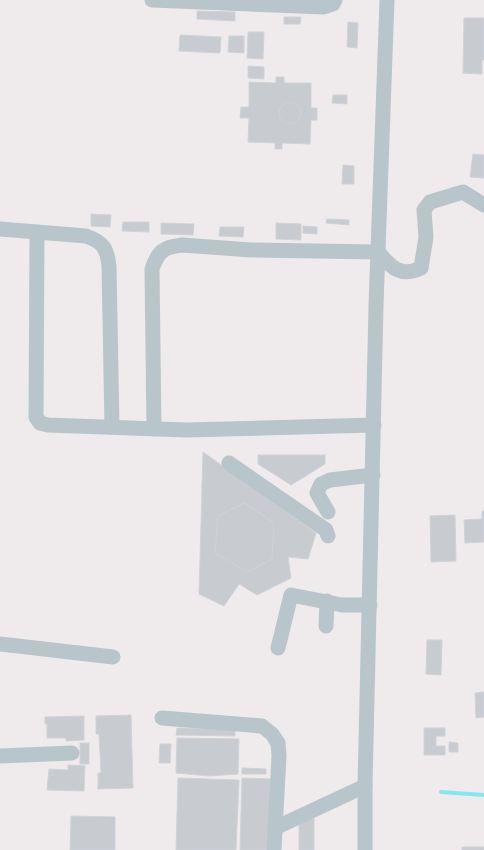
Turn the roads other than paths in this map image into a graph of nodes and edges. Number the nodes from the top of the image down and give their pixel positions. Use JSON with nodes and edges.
{"nodes":[{"id":1,"x":152,"y":0,"type":"edge"},
{"id":2,"x":335,"y":0,"type":"edge"},
{"id":3,"x":387,"y":0,"type":"edge"},
{"id":4,"x":484,"y":205,"type":"edge"},
{"id":5,"x":0,"y":229,"type":"edge"},
{"id":6,"x":37,"y":232,"type":"junction"},
{"id":7,"x":378,"y":252,"type":"junction"},
{"id":8,"x":374,"y":425,"type":"junction"},
{"id":9,"x":112,"y":427,"type":"junction"},
{"id":10,"x":154,"y":429,"type":"junction"},
{"id":11,"x":229,"y":463,"type":"dead end"},
{"id":12,"x":373,"y":476,"type":"junction"},
{"id":13,"x":328,"y":512,"type":"dead end"},
{"id":14,"x":328,"y":536,"type":"dead end"},
{"id":15,"x":327,"y":601,"type":"junction"},
{"id":16,"x":370,"y":605,"type":"junction"},
{"id":17,"x":326,"y":626,"type":"dead end"},
{"id":18,"x":0,"y":644,"type":"edge"},
{"id":19,"x":278,"y":648,"type":"dead end"},
{"id":20,"x":113,"y":657,"type":"dead end"},
{"id":21,"x":162,"y":718,"type":"dead end"},
{"id":22,"x":72,"y":753,"type":"dead end"},
{"id":23,"x":0,"y":756,"type":"edge"},
{"id":24,"x":365,"y":786,"type":"junction"},
{"id":25,"x":275,"y":828,"type":"junction"},
{"id":26,"x":274,"y":850,"type":"edge"},
{"id":27,"x":365,"y":850,"type":"edge"}],
"edges":[{"from":1,"to":2,"type":"lane"},
{"from":3,"to":7,"type":"lane"},
{"from":4,"to":7,"type":"lane"},
{"from":5,"to":6,"type":"lane"},
{"from":6,"to":9,"type":"lane"},
{"from":6,"to":9,"type":"lane"},
{"from":7,"to":8,"type":"lane"},
{"from":7,"to":10,"type":"lane"},
{"from":8,"to":10,"type":"lane"},
{"from":8,"to":12,"type":"lane"},
{"from":9,"to":10,"type":"lane"},
{"from":11,"to":14,"type":"lane"},
{"from":12,"to":13,"type":"lane"},
{"from":12,"to":16,"type":"lane"},
{"from":15,"to":16,"type":"lane"},
{"from":15,"to":17,"type":"lane"},
{"from":15,"to":19,"type":"lane"},
{"from":16,"to":24,"type":"lane"},
{"from":18,"to":20,"type":"lane"},
{"from":21,"to":25,"type":"lane"},
{"from":22,"to":23,"type":"lane"},
{"from":24,"to":25,"type":"lane"},
{"from":24,"to":27,"type":"lane"},
{"from":25,"to":26,"type":"lane"}]}
